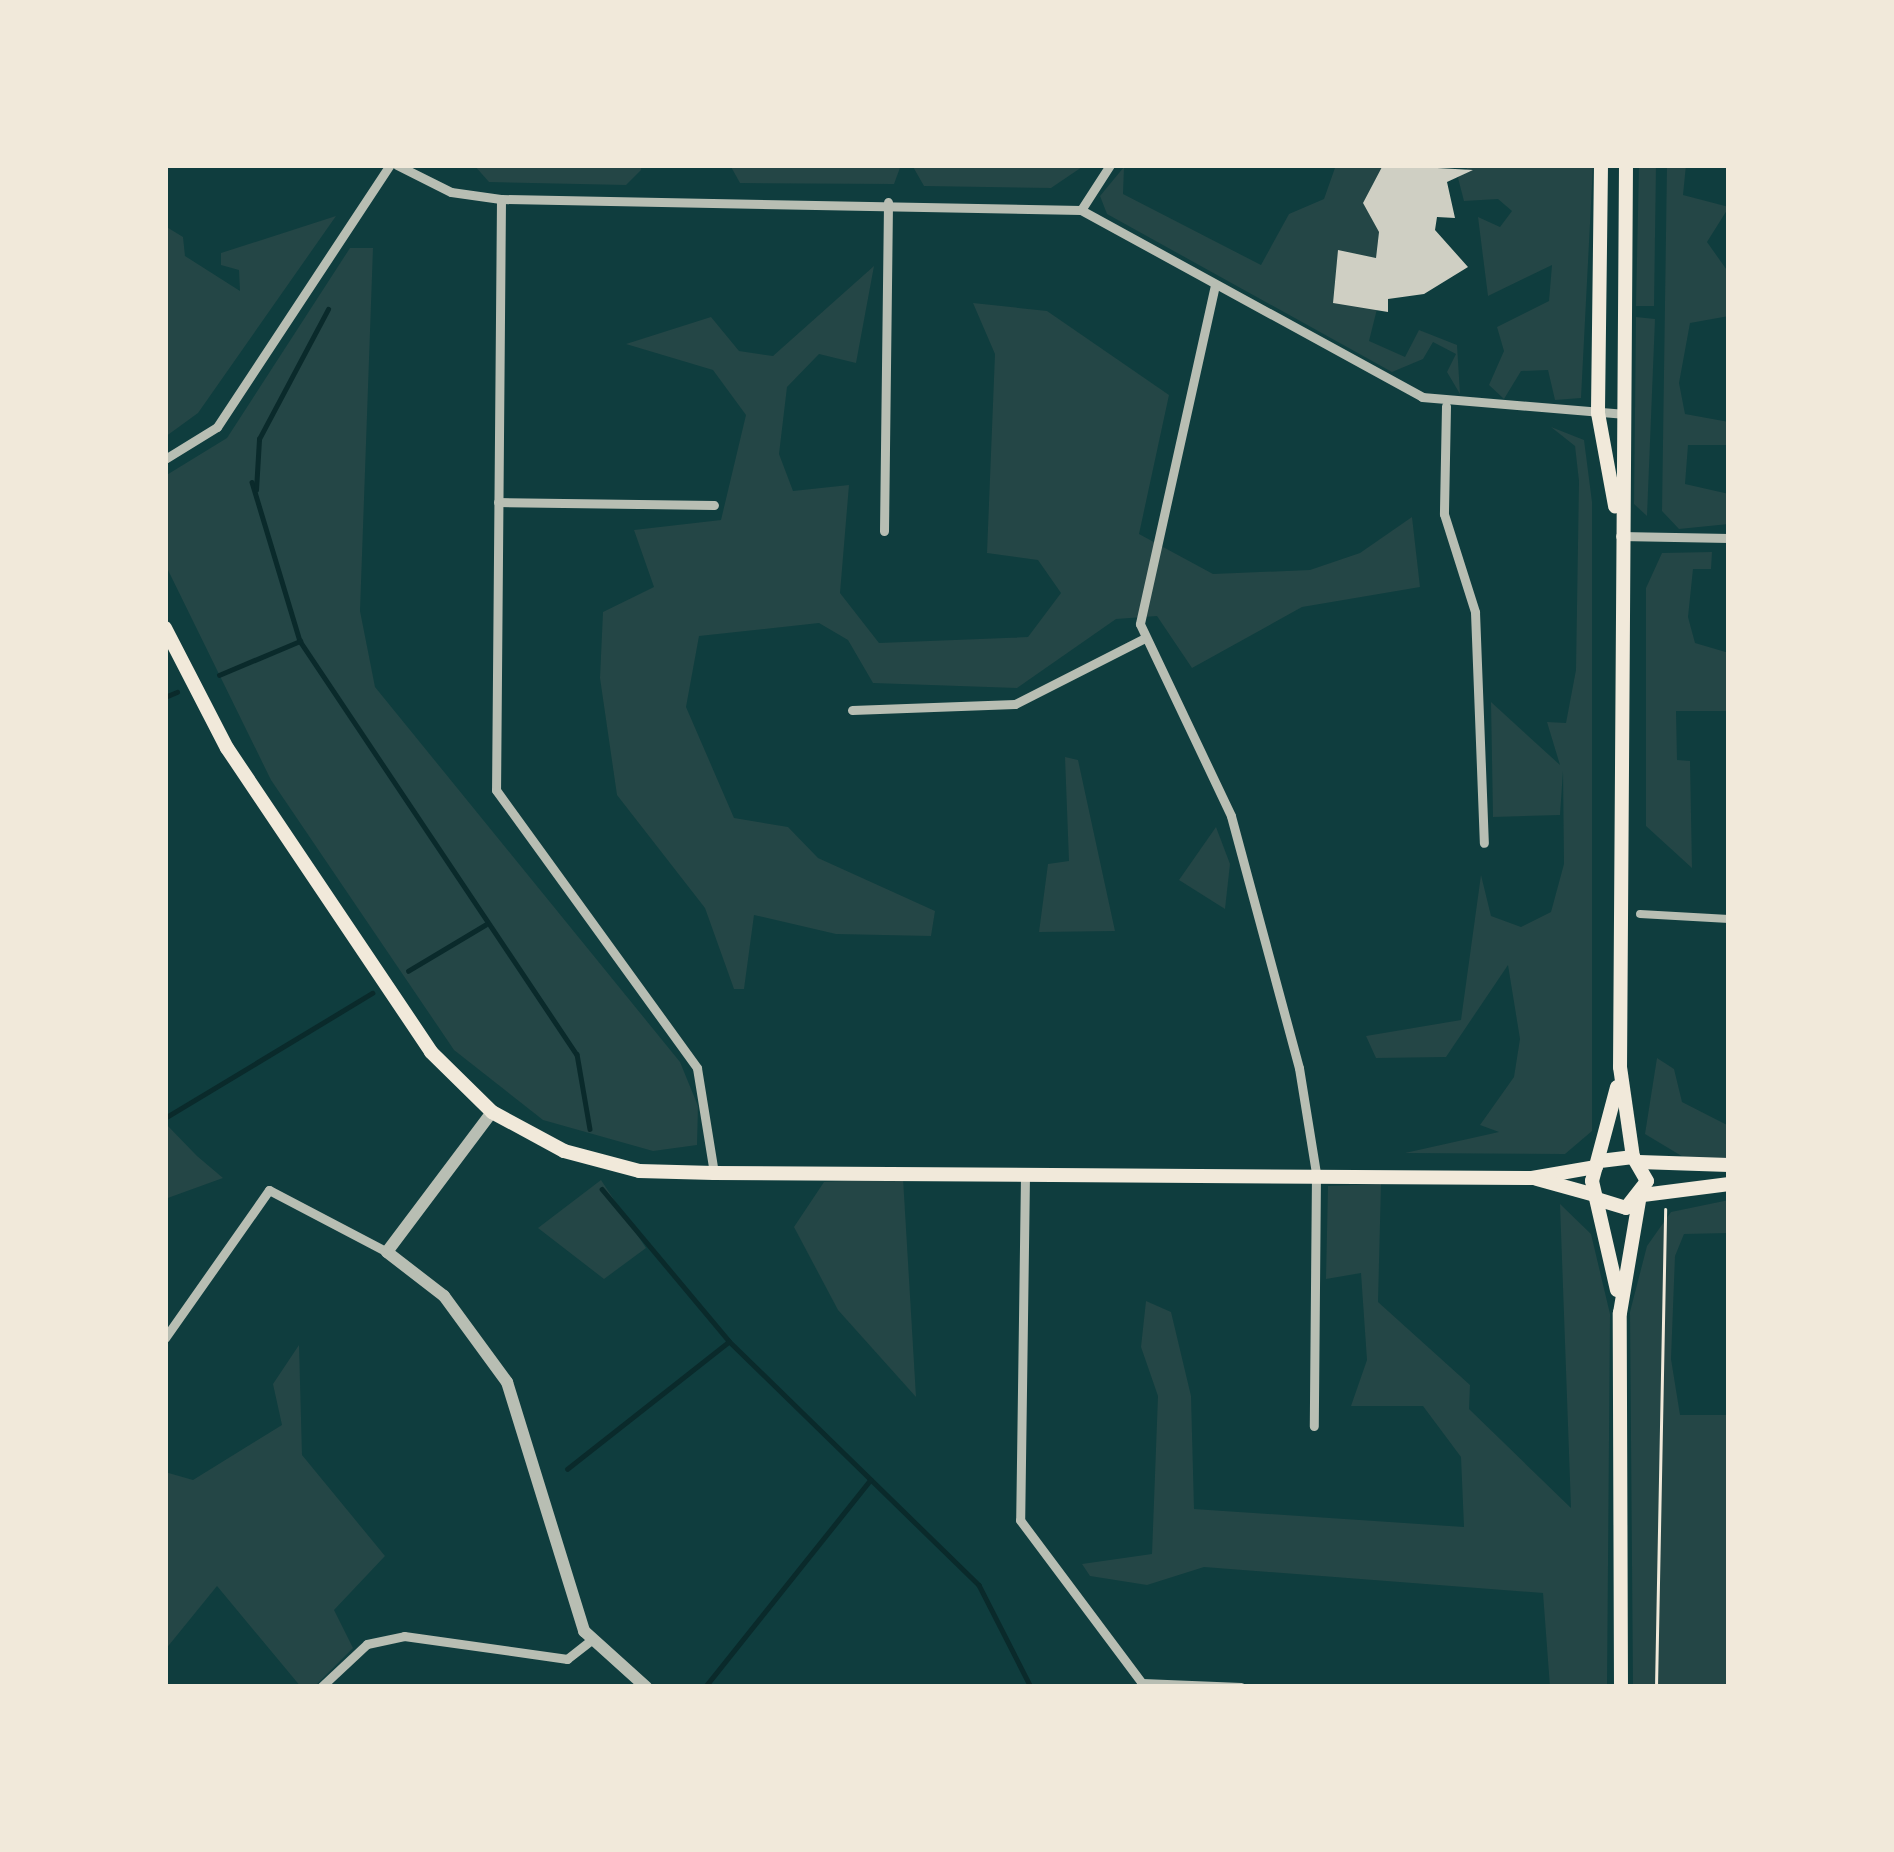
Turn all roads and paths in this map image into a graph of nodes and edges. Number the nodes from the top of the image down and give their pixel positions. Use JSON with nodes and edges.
{"nodes":[{"id":1,"x":393,"y":165,"type":"edge"},
{"id":2,"x":1110,"y":165,"type":"edge"},
{"id":3,"x":1601,"y":165,"type":"edge"},
{"id":4,"x":1626,"y":165,"type":"edge"},
{"id":5,"x":501,"y":199,"type":"junction"},
{"id":6,"x":888,"y":202,"type":"junction"},
{"id":7,"x":1081,"y":210,"type":"junction"},
{"id":8,"x":1215,"y":285,"type":"junction"},
{"id":9,"x":1446,"y":406,"type":"junction"},
{"id":10,"x":1598,"y":413,"type":"junction"},
{"id":11,"x":1625,"y":414,"type":"junction"},
{"id":12,"x":165,"y":459,"type":"edge"},
{"id":13,"x":498,"y":502,"type":"junction"},
{"id":14,"x":714,"y":505,"type":"dead end"},
{"id":15,"x":884,"y":531,"type":"dead end"},
{"id":16,"x":1620,"y":536,"type":"junction"},
{"id":17,"x":1729,"y":538,"type":"edge"},
{"id":18,"x":165,"y":628,"type":"edge"},
{"id":19,"x":1143,"y":639,"type":"junction"},
{"id":20,"x":852,"y":710,"type":"dead end"},
{"id":21,"x":1484,"y":843,"type":"dead end"},
{"id":22,"x":1640,"y":914,"type":"dead end"},
{"id":23,"x":1729,"y":919,"type":"edge"},
{"id":24,"x":1620,"y":1067,"type":"junction"},
{"id":25,"x":492,"y":1112,"type":"junction"},
{"id":26,"x":1636,"y":1160,"type":"junction"},
{"id":27,"x":1598,"y":1164,"type":"junction"},
{"id":28,"x":1729,"y":1165,"type":"edge"},
{"id":29,"x":1025,"y":1169,"type":"junction"},
{"id":30,"x":714,"y":1173,"type":"junction"},
{"id":31,"x":1316,"y":1173,"type":"junction"},
{"id":32,"x":1532,"y":1178,"type":"junction"},
{"id":33,"x":1729,"y":1184,"type":"edge"},
{"id":34,"x":1676,"y":1197,"type":"dead end"},
{"id":35,"x":1598,"y":1198,"type":"junction"},
{"id":36,"x":1641,"y":1198,"type":"junction"},
{"id":37,"x":388,"y":1252,"type":"junction"},
{"id":38,"x":1620,"y":1313,"type":"junction"},
{"id":39,"x":165,"y":1339,"type":"edge"},
{"id":40,"x":1313,"y":1426,"type":"dead end"},
{"id":41,"x":590,"y":1642,"type":"junction"},
{"id":42,"x":321,"y":1687,"type":"edge"},
{"id":43,"x":646,"y":1687,"type":"edge"},
{"id":44,"x":1241,"y":1687,"type":"edge"},
{"id":45,"x":1621,"y":1687,"type":"edge"},
{"id":46,"x":1656,"y":1687,"type":"edge"}],
"edges":[{"from":1,"to":5,"type":"street"},
{"from":1,"to":12,"type":"street"},
{"from":2,"to":7,"type":"street"},
{"from":3,"to":10,"type":"main road"},
{"from":4,"to":11,"type":"main road"},
{"from":5,"to":6,"type":"street"},
{"from":5,"to":13,"type":"street"},
{"from":6,"to":7,"type":"street"},
{"from":6,"to":15,"type":"street"},
{"from":7,"to":8,"type":"street"},
{"from":8,"to":9,"type":"street"},
{"from":8,"to":19,"type":"street"},
{"from":9,"to":10,"type":"street"},
{"from":9,"to":21,"type":"street"},
{"from":10,"to":11,"type":"street"},
{"from":10,"to":16,"type":"main road"},
{"from":11,"to":16,"type":"main road"},
{"from":13,"to":14,"type":"street"},
{"from":13,"to":30,"type":"street"},
{"from":16,"to":17,"type":"street"},
{"from":16,"to":24,"type":"main road"},
{"from":18,"to":25,"type":"main road"},
{"from":19,"to":20,"type":"street"},
{"from":19,"to":31,"type":"street"},
{"from":22,"to":23,"type":"street"},
{"from":24,"to":26,"type":"main road"},
{"from":24,"to":27,"type":"main road"},
{"from":25,"to":30,"type":"main road"},
{"from":25,"to":37,"type":"street"},
{"from":26,"to":27,"type":"main road"},
{"from":26,"to":28,"type":"main road"},
{"from":26,"to":36,"type":"main road"},
{"from":27,"to":32,"type":"main road"},
{"from":27,"to":35,"type":"main road"},
{"from":29,"to":30,"type":"main road"},
{"from":29,"to":31,"type":"main road"},
{"from":29,"to":44,"type":"street"},
{"from":31,"to":32,"type":"main road"},
{"from":31,"to":40,"type":"street"},
{"from":32,"to":35,"type":"main road"},
{"from":33,"to":36,"type":"main road"},
{"from":34,"to":46,"type":"path"},
{"from":35,"to":36,"type":"main road"},
{"from":35,"to":38,"type":"main road"},
{"from":36,"to":38,"type":"main road"},
{"from":37,"to":39,"type":"street"},
{"from":37,"to":41,"type":"street"},
{"from":38,"to":45,"type":"main road"},
{"from":41,"to":42,"type":"street"},
{"from":41,"to":43,"type":"street"}]}
